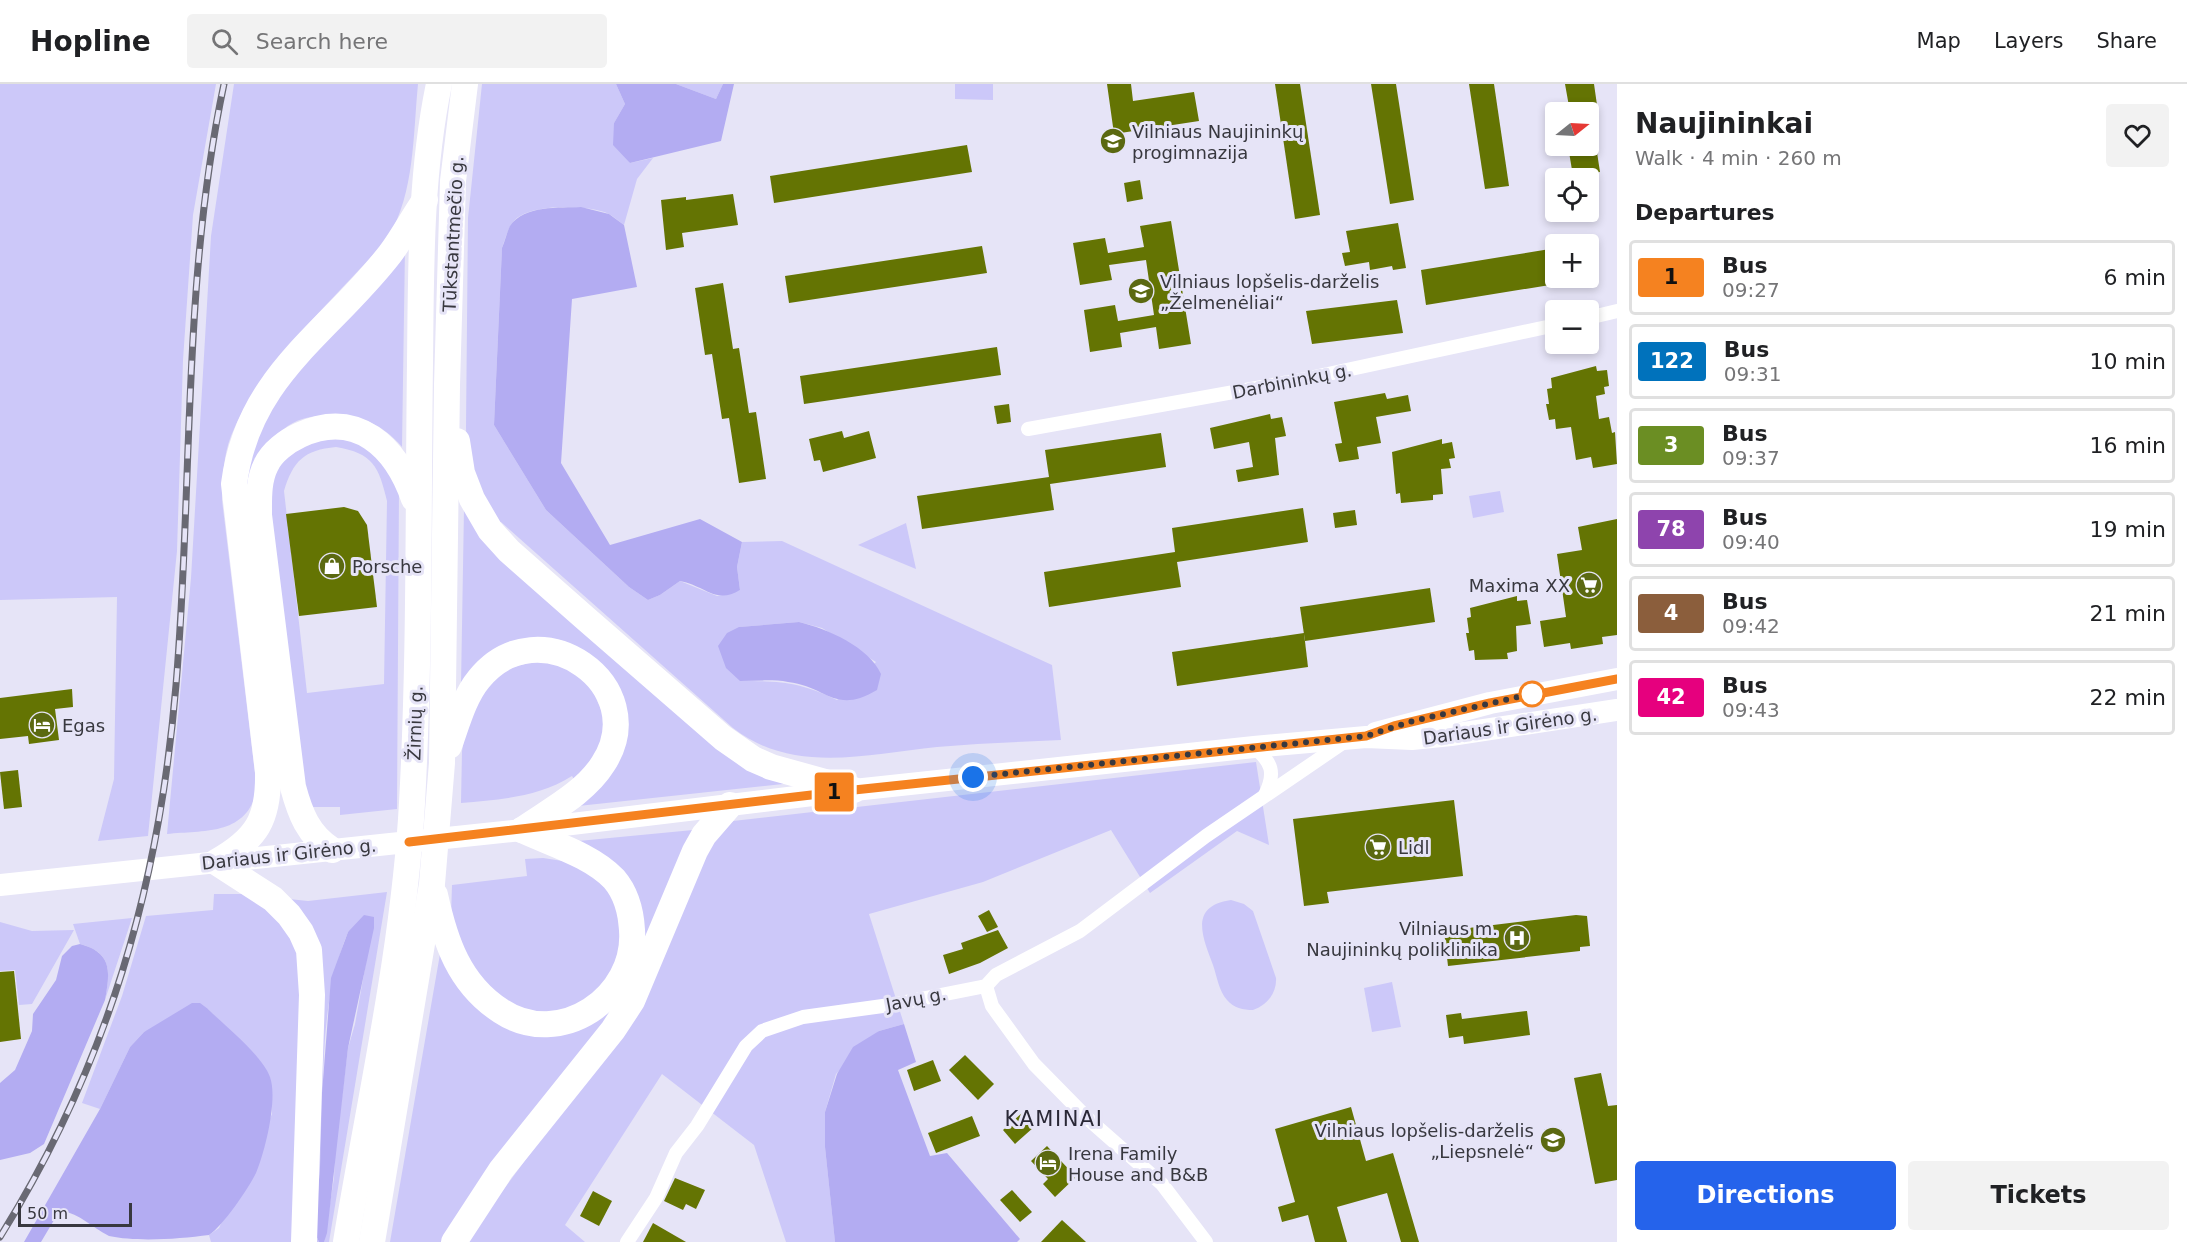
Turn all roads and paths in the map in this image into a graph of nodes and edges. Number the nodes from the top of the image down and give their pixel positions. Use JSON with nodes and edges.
{"nodes":[{"id":1,"x":439,"y":84,"type":"edge"},
{"id":2,"x":465,"y":84,"type":"edge"},
{"id":3,"x":425,"y":200,"type":"junction"},
{"id":4,"x":1617,"y":311,"type":"edge"},
{"id":5,"x":1599,"y":315,"type":"edge"},
{"id":6,"x":1545,"y":327,"type":"edge"},
{"id":7,"x":447,"y":385,"type":"junction"},
{"id":8,"x":1028,"y":429,"type":"dead end"},
{"id":9,"x":418,"y":511,"type":"junction"},
{"id":10,"x":1617,"y":680,"type":"edge"},
{"id":11,"x":1617,"y":710,"type":"edge"},
{"id":12,"x":1357,"y":737,"type":"junction"},
{"id":13,"x":1254,"y":747,"type":"junction"},
{"id":14,"x":442,"y":763,"type":"junction"},
{"id":15,"x":854,"y":790,"type":"junction"},
{"id":16,"x":1265,"y":795,"type":"junction"},
{"id":17,"x":730,"y":805,"type":"junction"},
{"id":18,"x":522,"y":830,"type":"junction"},
{"id":19,"x":332,"y":850,"type":"junction"},
{"id":20,"x":216,"y":862,"type":"junction"},
{"id":21,"x":432,"y":884,"type":"junction"},
{"id":22,"x":0,"y":885,"type":"edge"},
{"id":23,"x":986,"y":986,"type":"junction"},
{"id":24,"x":303,"y":1242,"type":"edge"},
{"id":25,"x":346,"y":1242,"type":"edge"},
{"id":26,"x":372,"y":1242,"type":"edge"},
{"id":27,"x":454,"y":1242,"type":"edge"},
{"id":28,"x":627,"y":1242,"type":"edge"},
{"id":29,"x":1206,"y":1242,"type":"edge"}],
"edges":[{"from":1,"to":3,"type":"highway","name":"Tūkstantmečio g."},
{"from":2,"to":7,"type":"highway","name":"Tūkstantmečio g."},
{"from":3,"to":9,"type":"highway","name":"Žirnių g."},
{"from":3,"to":20,"type":"highway"},
{"from":4,"to":5,"type":"street"},
{"from":6,"to":8,"type":"street","name":"Darbininkų g."},
{"from":7,"to":14,"type":"highway","name":"Žirnių g."},
{"from":7,"to":15,"type":"highway"},
{"from":9,"to":19,"type":"highway"},
{"from":9,"to":25,"type":"highway","name":"Žirnių g."},
{"from":10,"to":12,"type":"main road","name":"Dariaus ir Girėno g."},
{"from":11,"to":12,"type":"main road","name":"Dariaus ir Girėno g."},
{"from":12,"to":13,"type":"main road","name":"Dariaus ir Girėno g."},
{"from":12,"to":16,"type":"street","name":"Javų g."},
{"from":13,"to":15,"type":"main road","name":"Dariaus ir Girėno g."},
{"from":13,"to":16,"type":"street"},
{"from":14,"to":18,"type":"highway"},
{"from":14,"to":21,"type":"highway","name":"Žirnių g."},
{"from":15,"to":17,"type":"main road","name":"Dariaus ir Girėno g."},
{"from":16,"to":23,"type":"street","name":"Javų g."},
{"from":17,"to":18,"type":"main road","name":"Dariaus ir Girėno g."},
{"from":17,"to":27,"type":"highway"},
{"from":18,"to":19,"type":"main road","name":"Dariaus ir Girėno g."},
{"from":18,"to":21,"type":"highway"},
{"from":19,"to":20,"type":"main road","name":"Dariaus ir Girėno g."},
{"from":20,"to":22,"type":"main road","name":"Dariaus ir Girėno g."},
{"from":20,"to":24,"type":"highway"},
{"from":21,"to":26,"type":"highway","name":"Žirnių g."},
{"from":23,"to":28,"type":"street","name":"Javų g."},
{"from":23,"to":29,"type":"street"}]}
